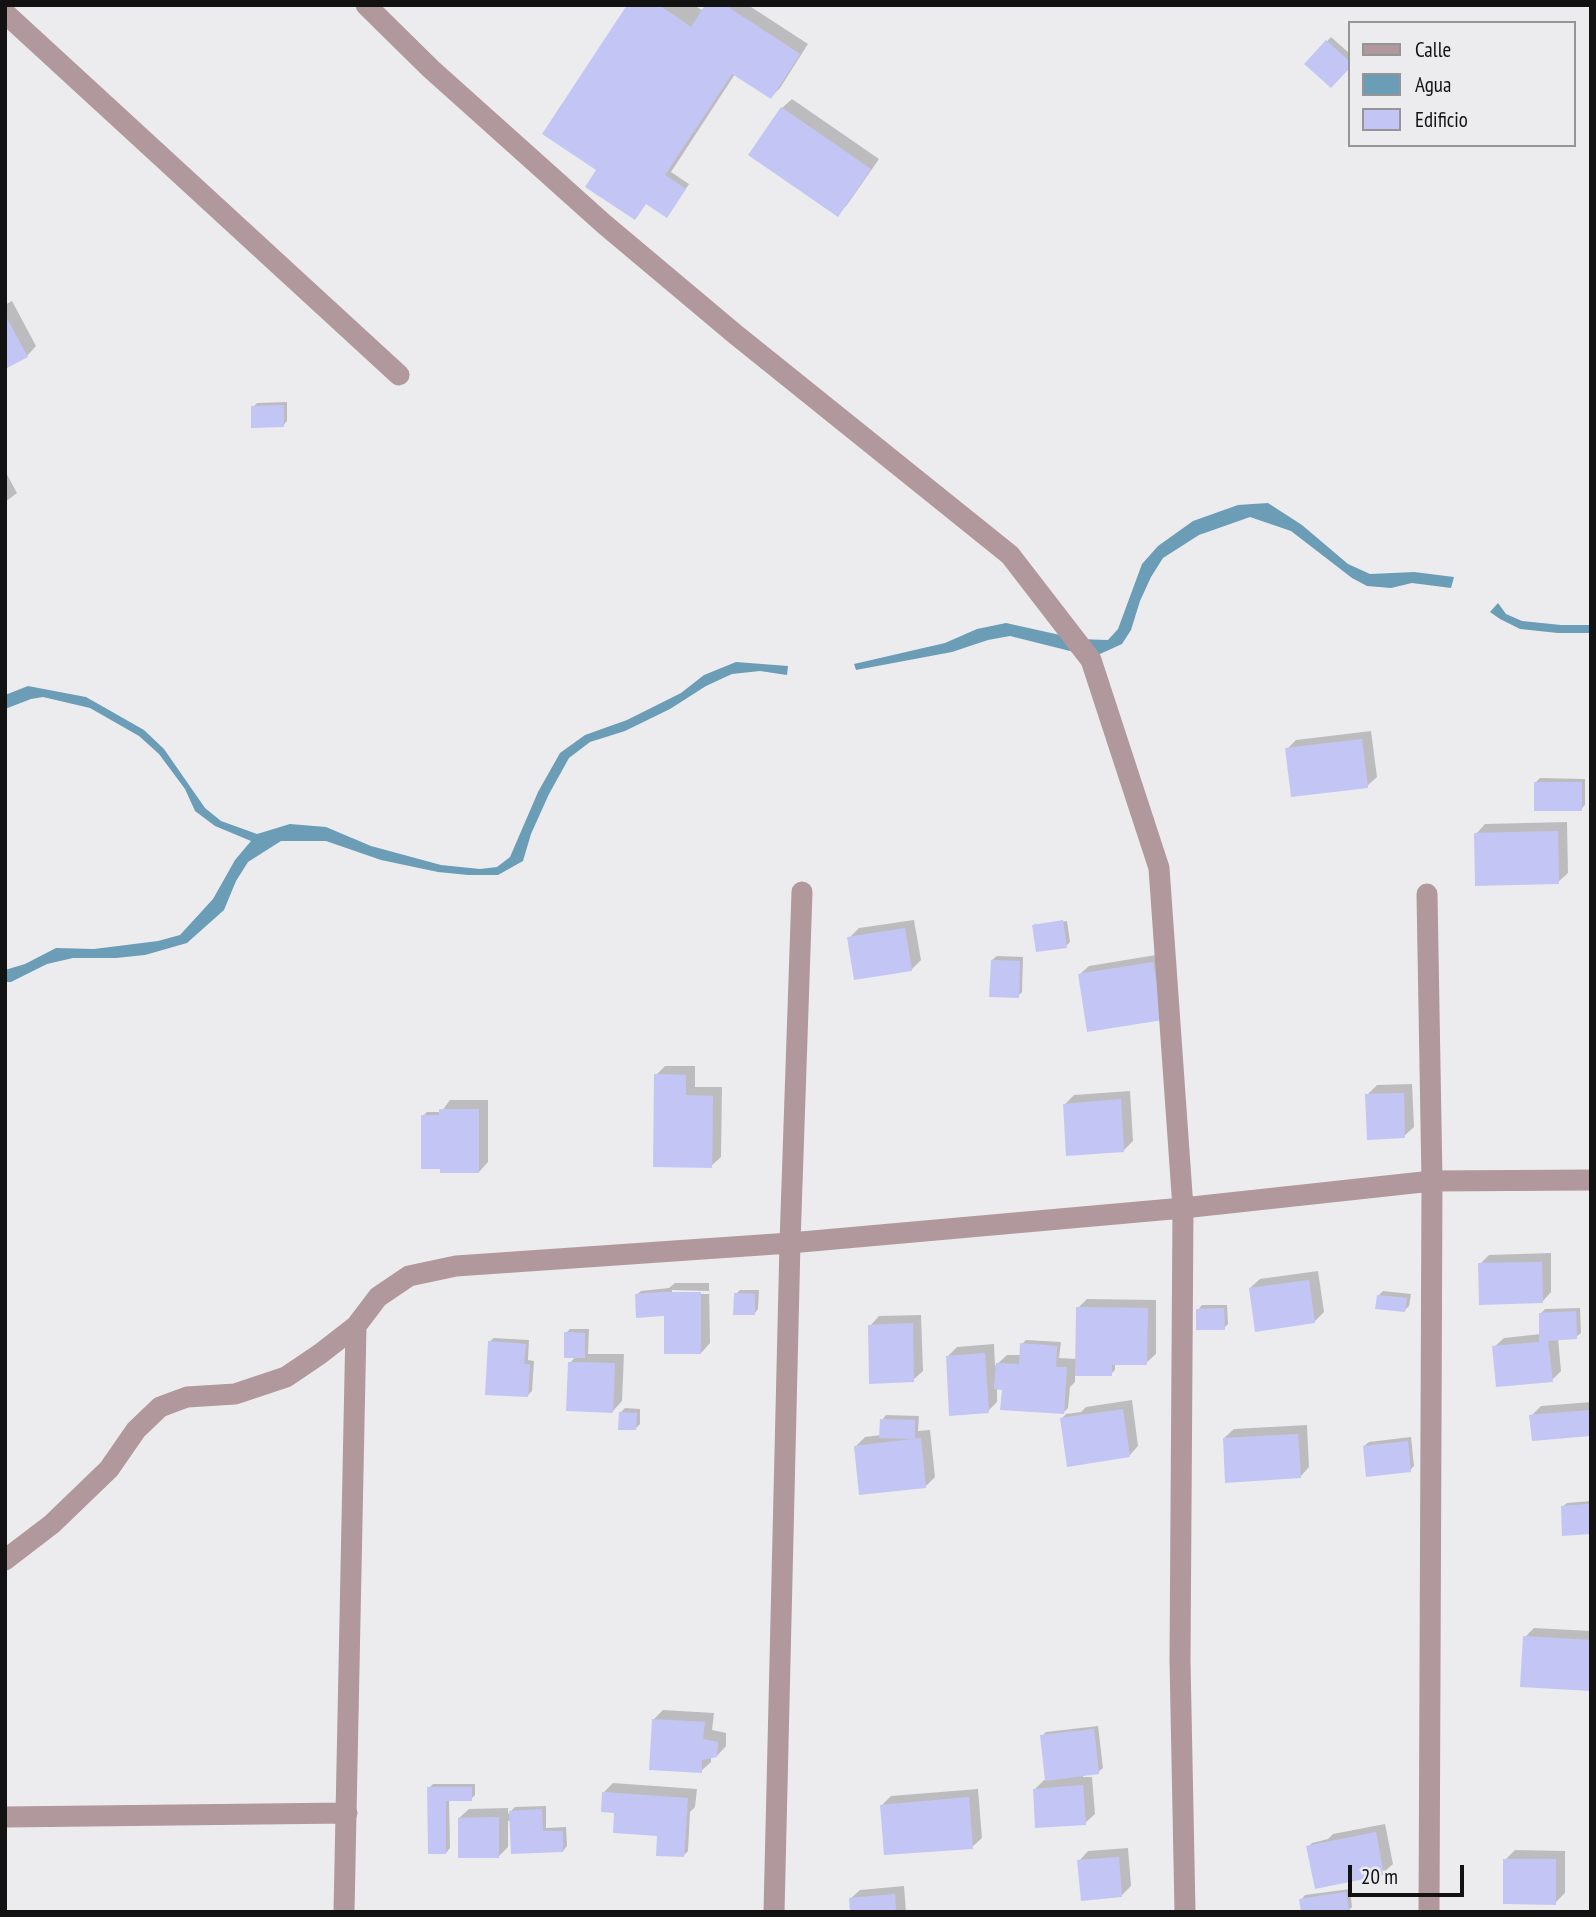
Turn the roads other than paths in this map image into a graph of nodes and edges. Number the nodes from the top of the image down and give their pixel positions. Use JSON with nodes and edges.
{"nodes":[{"id":1,"x":366,"y":5,"type":"edge"},
{"id":2,"x":5,"y":13,"type":"edge"},
{"id":3,"x":399,"y":375,"type":"dead end"},
{"id":4,"x":802,"y":892,"type":"dead end"},
{"id":5,"x":1426,"y":894,"type":"dead end"},
{"id":6,"x":1591,"y":1180,"type":"edge"},
{"id":7,"x":1432,"y":1181,"type":"junction"},
{"id":8,"x":1183,"y":1208,"type":"junction"},
{"id":9,"x":790,"y":1242,"type":"junction"},
{"id":10,"x":356,"y":1326,"type":"junction"},
{"id":11,"x":5,"y":1560,"type":"edge"},
{"id":12,"x":347,"y":1813,"type":"junction"},
{"id":13,"x":5,"y":1817,"type":"edge"},
{"id":14,"x":344,"y":1912,"type":"edge"},
{"id":15,"x":774,"y":1912,"type":"edge"},
{"id":16,"x":1185,"y":1912,"type":"edge"},
{"id":17,"x":1429,"y":1912,"type":"edge"}],
"edges":[{"from":1,"to":8,"type":"street"},
{"from":2,"to":3,"type":"street"},
{"from":4,"to":9,"type":"street"},
{"from":5,"to":7,"type":"street"},
{"from":6,"to":7,"type":"street"},
{"from":7,"to":8,"type":"street"},
{"from":7,"to":17,"type":"street"},
{"from":8,"to":9,"type":"street"},
{"from":8,"to":16,"type":"street"},
{"from":9,"to":10,"type":"street"},
{"from":9,"to":15,"type":"street"},
{"from":10,"to":11,"type":"street"},
{"from":10,"to":12,"type":"street"},
{"from":12,"to":13,"type":"street"},
{"from":12,"to":14,"type":"street"}]}
